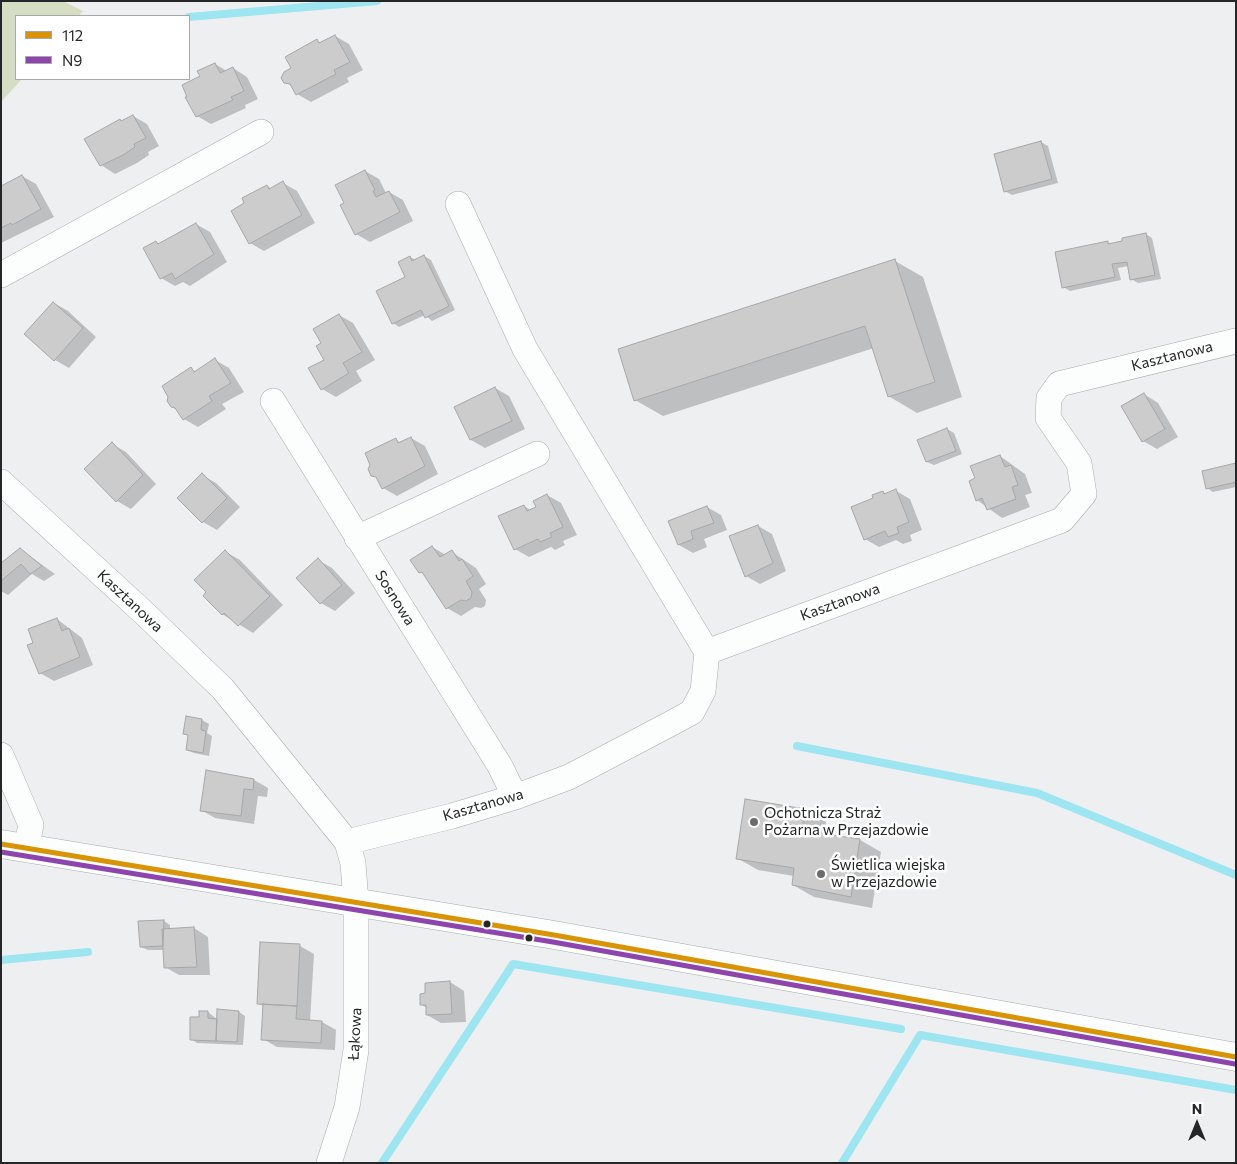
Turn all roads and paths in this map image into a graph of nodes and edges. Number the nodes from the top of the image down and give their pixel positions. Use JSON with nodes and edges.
{"nodes":[{"id":1,"x":261,"y":132,"type":"dead end"},
{"id":2,"x":458,"y":204,"type":"dead end"},
{"id":3,"x":1,"y":275,"type":"edge"},
{"id":4,"x":1236,"y":340,"type":"edge"},
{"id":5,"x":273,"y":401,"type":"dead end"},
{"id":6,"x":538,"y":454,"type":"dead end"},
{"id":7,"x":1,"y":482,"type":"edge"},
{"id":8,"x":358,"y":538,"type":"junction"},
{"id":9,"x":707,"y":652,"type":"junction"},
{"id":10,"x":1,"y":755,"type":"edge"},
{"id":11,"x":515,"y":797,"type":"junction"},
{"id":12,"x":347,"y":842,"type":"junction"},
{"id":13,"x":14,"y":846,"type":"edge"},
{"id":14,"x":356,"y":903,"type":"junction"},
{"id":15,"x":1236,"y":1056,"type":"edge"},
{"id":16,"x":329,"y":1163,"type":"edge"}],
"edges":[{"from":1,"to":3,"type":"street"},
{"from":2,"to":9,"type":"street"},
{"from":4,"to":9,"type":"street","name":"Kasztanowa"},
{"from":5,"to":8,"type":"street","name":"Sosnowa"},
{"from":6,"to":8,"type":"street"},
{"from":7,"to":12,"type":"street","name":"Kasztanowa"},
{"from":8,"to":11,"type":"street","name":"Sosnowa"},
{"from":9,"to":11,"type":"street","name":"Kasztanowa"},
{"from":10,"to":13,"type":"street"},
{"from":11,"to":12,"type":"street","name":"Kasztanowa"},
{"from":12,"to":14,"type":"street","name":"Kasztanowa"},
{"from":13,"to":14,"type":"street"},
{"from":14,"to":15,"type":"street"},
{"from":14,"to":16,"type":"street","name":"Łąkowa"}]}
